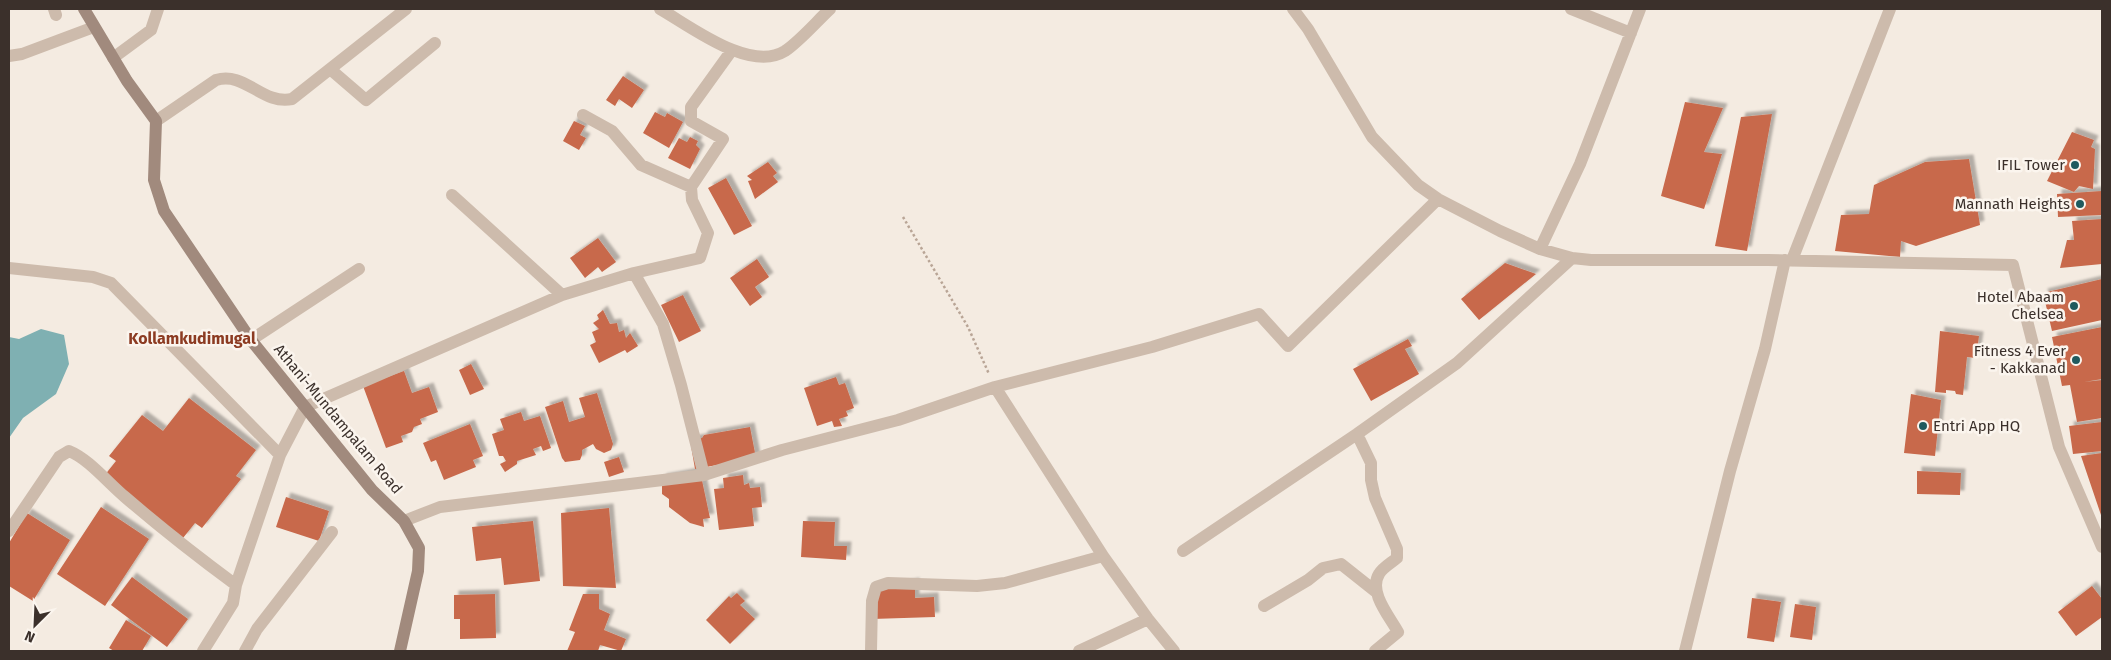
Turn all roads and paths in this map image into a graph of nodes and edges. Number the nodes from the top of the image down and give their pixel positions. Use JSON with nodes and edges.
{"nodes":[{"id":1,"x":84,"y":9,"type":"edge"},
{"id":2,"x":158,"y":9,"type":"edge"},
{"id":3,"x":406,"y":9,"type":"edge"},
{"id":4,"x":660,"y":9,"type":"edge"},
{"id":5,"x":830,"y":9,"type":"edge"},
{"id":6,"x":1293,"y":9,"type":"edge"},
{"id":7,"x":1571,"y":9,"type":"edge"},
{"id":8,"x":1640,"y":9,"type":"edge"},
{"id":9,"x":1890,"y":9,"type":"edge"},
{"id":10,"x":94,"y":27,"type":"junction"},
{"id":11,"x":1631,"y":33,"type":"junction"},
{"id":12,"x":435,"y":43,"type":"dead end"},
{"id":13,"x":732,"y":50,"type":"junction"},
{"id":14,"x":9,"y":56,"type":"edge"},
{"id":15,"x":113,"y":58,"type":"junction"},
{"id":16,"x":330,"y":69,"type":"junction"},
{"id":17,"x":583,"y":115,"type":"dead end"},
{"id":18,"x":156,"y":121,"type":"junction"},
{"id":19,"x":691,"y":187,"type":"junction"},
{"id":20,"x":452,"y":195,"type":"dead end"},
{"id":21,"x":1438,"y":199,"type":"junction"},
{"id":22,"x":903,"y":217,"type":"dead end"},
{"id":23,"x":1540,"y":249,"type":"junction"},
{"id":24,"x":1572,"y":258,"type":"junction"},
{"id":25,"x":1788,"y":260,"type":"junction"},
{"id":26,"x":9,"y":268,"type":"edge"},
{"id":27,"x":359,"y":269,"type":"dead end"},
{"id":28,"x":634,"y":272,"type":"junction"},
{"id":29,"x":562,"y":295,"type":"junction"},
{"id":30,"x":251,"y":340,"type":"junction"},
{"id":31,"x":995,"y":387,"type":"junction"},
{"id":32,"x":305,"y":407,"type":"junction"},
{"id":33,"x":1357,"y":434,"type":"junction"},
{"id":34,"x":280,"y":455,"type":"junction"},
{"id":35,"x":704,"y":475,"type":"junction"},
{"id":36,"x":404,"y":522,"type":"junction"},
{"id":37,"x":9,"y":531,"type":"edge"},
{"id":38,"x":332,"y":532,"type":"dead end"},
{"id":39,"x":2102,"y":547,"type":"edge"},
{"id":40,"x":1183,"y":551,"type":"dead end"},
{"id":41,"x":1103,"y":556,"type":"junction"},
{"id":42,"x":236,"y":585,"type":"junction"},
{"id":43,"x":1375,"y":591,"type":"junction"},
{"id":44,"x":1264,"y":606,"type":"dead end"},
{"id":45,"x":1148,"y":619,"type":"junction"},
{"id":46,"x":203,"y":651,"type":"edge"},
{"id":47,"x":245,"y":651,"type":"edge"},
{"id":48,"x":400,"y":651,"type":"edge"},
{"id":49,"x":871,"y":651,"type":"edge"},
{"id":50,"x":1079,"y":651,"type":"edge"},
{"id":51,"x":1174,"y":651,"type":"edge"},
{"id":52,"x":1375,"y":651,"type":"edge"},
{"id":53,"x":1685,"y":651,"type":"edge"}],
"edges":[{"from":1,"to":10,"type":"street"},
{"from":2,"to":15,"type":"street"},
{"from":3,"to":16,"type":"street"},
{"from":4,"to":13,"type":"street"},
{"from":5,"to":13,"type":"street"},
{"from":6,"to":21,"type":"street"},
{"from":7,"to":11,"type":"street"},
{"from":8,"to":11,"type":"street"},
{"from":9,"to":25,"type":"street"},
{"from":10,"to":14,"type":"street"},
{"from":10,"to":15,"type":"street"},
{"from":11,"to":23,"type":"street"},
{"from":12,"to":16,"type":"street"},
{"from":13,"to":19,"type":"street"},
{"from":15,"to":18,"type":"street"},
{"from":16,"to":18,"type":"street"},
{"from":17,"to":19,"type":"street"},
{"from":18,"to":30,"type":"street","name":"Athani-Mundampalam Road"},
{"from":19,"to":28,"type":"street"},
{"from":20,"to":29,"type":"street"},
{"from":21,"to":23,"type":"street"},
{"from":21,"to":31,"type":"street"},
{"from":22,"to":31,"type":"path"},
{"from":23,"to":24,"type":"street"},
{"from":24,"to":25,"type":"street"},
{"from":24,"to":33,"type":"street"},
{"from":25,"to":39,"type":"street"},
{"from":25,"to":53,"type":"street"},
{"from":26,"to":34,"type":"street"},
{"from":27,"to":30,"type":"street"},
{"from":28,"to":29,"type":"street"},
{"from":28,"to":35,"type":"street"},
{"from":29,"to":32,"type":"street"},
{"from":30,"to":32,"type":"street","name":"Athani-Mundampalam Road"},
{"from":31,"to":35,"type":"street"},
{"from":31,"to":41,"type":"street"},
{"from":32,"to":34,"type":"street"},
{"from":32,"to":36,"type":"street","name":"Athani-Mundampalam Road"},
{"from":33,"to":40,"type":"street"},
{"from":33,"to":43,"type":"street"},
{"from":34,"to":42,"type":"street"},
{"from":35,"to":36,"type":"street"},
{"from":36,"to":48,"type":"street","name":"Athani-Mundampalam Road"},
{"from":37,"to":42,"type":"street"},
{"from":38,"to":47,"type":"street"},
{"from":41,"to":45,"type":"street"},
{"from":41,"to":49,"type":"street"},
{"from":42,"to":46,"type":"street"},
{"from":43,"to":44,"type":"street"},
{"from":43,"to":52,"type":"street"},
{"from":45,"to":50,"type":"street"},
{"from":45,"to":51,"type":"street"}]}
